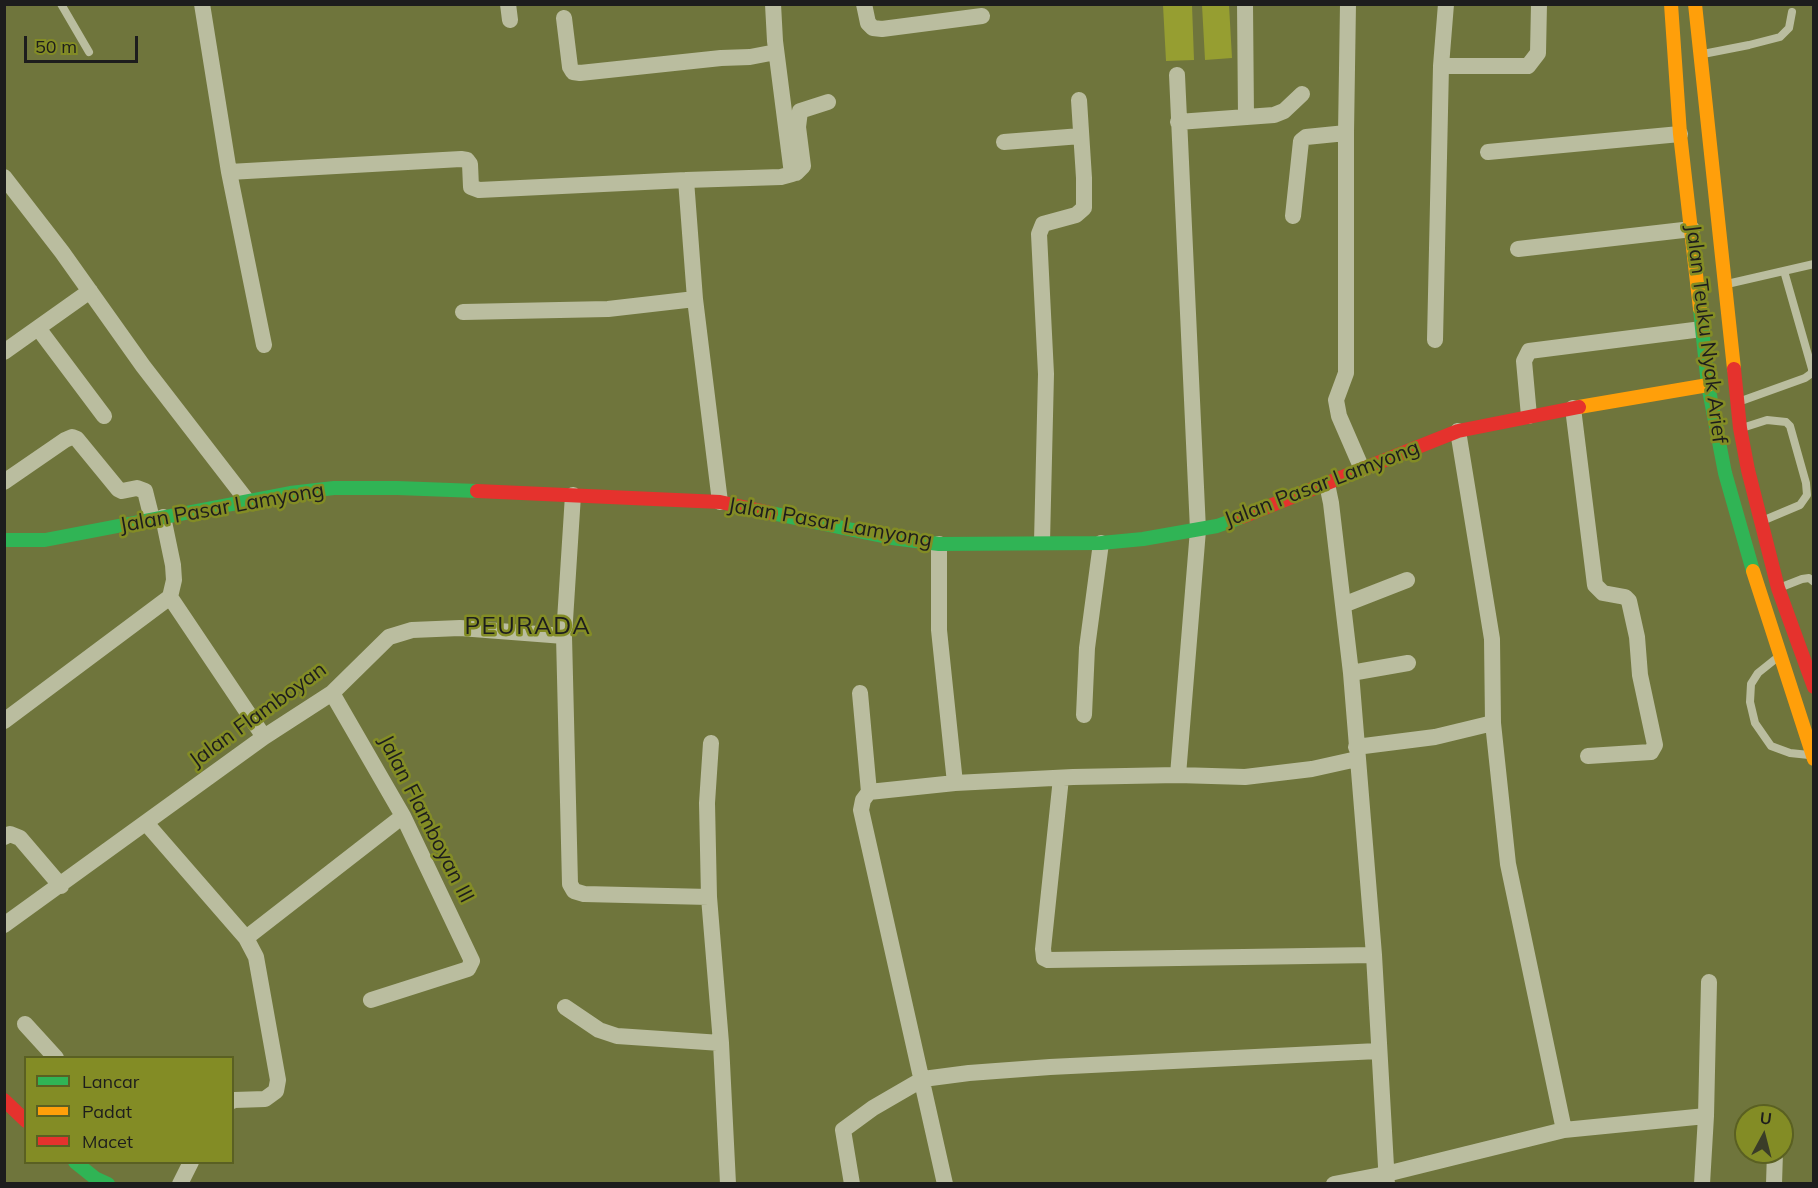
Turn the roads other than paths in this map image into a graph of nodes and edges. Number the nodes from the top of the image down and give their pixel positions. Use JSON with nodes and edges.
{"nodes":[{"id":1,"x":61,"y":4,"type":"edge"},
{"id":2,"x":202,"y":4,"type":"edge"},
{"id":3,"x":773,"y":4,"type":"edge"},
{"id":4,"x":864,"y":4,"type":"edge"},
{"id":5,"x":1245,"y":4,"type":"edge"},
{"id":6,"x":1348,"y":4,"type":"edge"},
{"id":7,"x":1446,"y":4,"type":"edge"},
{"id":8,"x":1539,"y":4,"type":"edge"},
{"id":9,"x":1671,"y":4,"type":"edge"},
{"id":10,"x":1695,"y":4,"type":"edge"},
{"id":11,"x":1792,"y":12,"type":"dead end"},
{"id":12,"x":982,"y":16,"type":"dead end"},
{"id":13,"x":564,"y":18,"type":"dead end"},
{"id":14,"x":776,"y":51,"type":"junction"},
{"id":15,"x":89,"y":52,"type":"dead end"},
{"id":16,"x":1700,"y":54,"type":"junction"},
{"id":17,"x":1441,"y":66,"type":"junction"},
{"id":18,"x":1177,"y":75,"type":"dead end"},
{"id":19,"x":1302,"y":94,"type":"dead end"},
{"id":20,"x":1079,"y":100,"type":"dead end"},
{"id":21,"x":828,"y":102,"type":"dead end"},
{"id":22,"x":1246,"y":117,"type":"junction"},
{"id":23,"x":1178,"y":122,"type":"junction"},
{"id":24,"x":1346,"y":133,"type":"junction"},
{"id":25,"x":1680,"y":134,"type":"junction"},
{"id":26,"x":1082,"y":136,"type":"junction"},
{"id":27,"x":1004,"y":142,"type":"dead end"},
{"id":28,"x":1488,"y":152,"type":"dead end"},
{"id":29,"x":229,"y":172,"type":"junction"},
{"id":30,"x":792,"y":174,"type":"junction"},
{"id":31,"x":4,"y":177,"type":"edge"},
{"id":32,"x":686,"y":180,"type":"junction"},
{"id":33,"x":1293,"y":216,"type":"dead end"},
{"id":34,"x":1692,"y":229,"type":"junction"},
{"id":35,"x":1518,"y":249,"type":"dead end"},
{"id":36,"x":1814,"y":264,"type":"edge"},
{"id":37,"x":1784,"y":271,"type":"junction"},
{"id":38,"x":1726,"y":284,"type":"junction"},
{"id":39,"x":90,"y":291,"type":"junction"},
{"id":40,"x":695,"y":299,"type":"junction"},
{"id":41,"x":463,"y":312,"type":"dead end"},
{"id":42,"x":38,"y":328,"type":"junction"},
{"id":43,"x":1702,"y":329,"type":"junction"},
{"id":44,"x":1435,"y":340,"type":"dead end"},
{"id":45,"x":264,"y":345,"type":"dead end"},
{"id":46,"x":4,"y":352,"type":"edge"},
{"id":47,"x":1813,"y":373,"type":"edge"},
{"id":48,"x":1708,"y":384,"type":"junction"},
{"id":49,"x":1738,"y":402,"type":"junction"},
{"id":50,"x":1574,"y":408,"type":"junction"},
{"id":51,"x":104,"y":416,"type":"dead end"},
{"id":52,"x":1529,"y":416,"type":"junction"},
{"id":53,"x":1740,"y":428,"type":"junction"},
{"id":54,"x":1458,"y":431,"type":"junction"},
{"id":55,"x":1362,"y":469,"type":"junction"},
{"id":56,"x":4,"y":482,"type":"edge"},
{"id":57,"x":1327,"y":484,"type":"junction"},
{"id":58,"x":573,"y":495,"type":"junction"},
{"id":59,"x":248,"y":502,"type":"junction"},
{"id":60,"x":720,"y":502,"type":"junction"},
{"id":61,"x":158,"y":518,"type":"junction"},
{"id":62,"x":1762,"y":521,"type":"junction"},
{"id":63,"x":1197,"y":530,"type":"junction"},
{"id":64,"x":4,"y":540,"type":"edge"},
{"id":65,"x":1042,"y":543,"type":"junction"},
{"id":66,"x":1101,"y":543,"type":"junction"},
{"id":67,"x":939,"y":544,"type":"junction"},
{"id":68,"x":1407,"y":580,"type":"dead end"},
{"id":69,"x":1814,"y":582,"type":"edge"},
{"id":70,"x":1778,"y":588,"type":"junction"},
{"id":71,"x":170,"y":597,"type":"junction"},
{"id":72,"x":1343,"y":605,"type":"junction"},
{"id":73,"x":564,"y":636,"type":"junction"},
{"id":74,"x":1809,"y":655,"type":"edge"},
{"id":75,"x":1780,"y":656,"type":"junction"},
{"id":76,"x":1408,"y":663,"type":"dead end"},
{"id":77,"x":1351,"y":673,"type":"junction"},
{"id":78,"x":1814,"y":687,"type":"edge"},
{"id":79,"x":332,"y":693,"type":"junction"},
{"id":80,"x":860,"y":693,"type":"dead end"},
{"id":81,"x":1084,"y":715,"type":"dead end"},
{"id":82,"x":4,"y":721,"type":"edge"},
{"id":83,"x":1493,"y":723,"type":"junction"},
{"id":84,"x":264,"y":737,"type":"junction"},
{"id":85,"x":711,"y":743,"type":"dead end"},
{"id":86,"x":1357,"y":753,"type":"junction"},
{"id":87,"x":1588,"y":756,"type":"dead end"},
{"id":88,"x":1813,"y":757,"type":"edge"},
{"id":89,"x":1178,"y":775,"type":"junction"},
{"id":90,"x":1061,"y":778,"type":"junction"},
{"id":91,"x":955,"y":783,"type":"junction"},
{"id":92,"x":869,"y":792,"type":"junction"},
{"id":93,"x":403,"y":816,"type":"junction"},
{"id":94,"x":146,"y":823,"type":"junction"},
{"id":95,"x":4,"y":837,"type":"edge"},
{"id":96,"x":60,"y":886,"type":"junction"},
{"id":97,"x":709,"y":897,"type":"junction"},
{"id":98,"x":4,"y":924,"type":"edge"},
{"id":99,"x":246,"y":938,"type":"junction"},
{"id":100,"x":1374,"y":955,"type":"junction"},
{"id":101,"x":1709,"y":982,"type":"dead end"},
{"id":102,"x":371,"y":1000,"type":"dead end"},
{"id":103,"x":565,"y":1007,"type":"dead end"},
{"id":104,"x":25,"y":1023,"type":"dead end"},
{"id":105,"x":721,"y":1043,"type":"junction"},
{"id":106,"x":1378,"y":1051,"type":"junction"},
{"id":107,"x":54,"y":1056,"type":"edge"},
{"id":108,"x":923,"y":1079,"type":"junction"},
{"id":109,"x":4,"y":1100,"type":"edge"},
{"id":110,"x":234,"y":1100,"type":"edge"},
{"id":111,"x":1706,"y":1116,"type":"junction"},
{"id":112,"x":24,"y":1119,"type":"edge"},
{"id":113,"x":1564,"y":1130,"type":"junction"},
{"id":114,"x":77,"y":1164,"type":"edge"},
{"id":115,"x":190,"y":1164,"type":"edge"},
{"id":116,"x":1775,"y":1164,"type":"edge"},
{"id":117,"x":1387,"y":1179,"type":"edge"},
{"id":118,"x":99,"y":1182,"type":"edge"},
{"id":119,"x":942,"y":1183,"type":"edge"},
{"id":120,"x":180,"y":1184,"type":"edge"},
{"id":121,"x":728,"y":1184,"type":"edge"},
{"id":122,"x":852,"y":1184,"type":"edge"},
{"id":123,"x":1334,"y":1184,"type":"edge"},
{"id":124,"x":1702,"y":1184,"type":"edge"},
{"id":125,"x":1774,"y":1184,"type":"edge"}],
"edges":[{"from":1,"to":15,"type":"lane"},
{"from":2,"to":29,"type":"street"},
{"from":3,"to":14,"type":"street"},
{"from":4,"to":12,"type":"street"},
{"from":5,"to":22,"type":"street"},
{"from":6,"to":24,"type":"street"},
{"from":7,"to":17,"type":"street"},
{"from":8,"to":17,"type":"street"},
{"from":9,"to":25,"type":"street","name":"Jalan Teuku Nyak Arief"},
{"from":10,"to":16,"type":"street","name":"Jalan Teuku Nyak Arief"},
{"from":11,"to":16,"type":"lane"},
{"from":13,"to":14,"type":"street"},
{"from":14,"to":30,"type":"street"},
{"from":16,"to":38,"type":"street","name":"Jalan Teuku Nyak Arief"},
{"from":17,"to":44,"type":"street"},
{"from":18,"to":23,"type":"street"},
{"from":19,"to":22,"type":"street"},
{"from":20,"to":26,"type":"street"},
{"from":21,"to":30,"type":"street"},
{"from":22,"to":23,"type":"street"},
{"from":23,"to":63,"type":"street"},
{"from":24,"to":33,"type":"street"},
{"from":24,"to":55,"type":"street"},
{"from":25,"to":28,"type":"street"},
{"from":25,"to":34,"type":"street","name":"Jalan Teuku Nyak Arief"},
{"from":26,"to":27,"type":"street"},
{"from":26,"to":65,"type":"street"},
{"from":29,"to":32,"type":"street"},
{"from":29,"to":45,"type":"street"},
{"from":30,"to":32,"type":"street"},
{"from":31,"to":39,"type":"street"},
{"from":32,"to":40,"type":"street"},
{"from":34,"to":35,"type":"street"},
{"from":34,"to":43,"type":"street","name":"Jalan Teuku Nyak Arief"},
{"from":36,"to":37,"type":"lane"},
{"from":37,"to":38,"type":"lane"},
{"from":37,"to":47,"type":"lane"},
{"from":38,"to":49,"type":"street","name":"Jalan Teuku Nyak Arief"},
{"from":39,"to":42,"type":"street"},
{"from":39,"to":59,"type":"street"},
{"from":40,"to":41,"type":"street"},
{"from":40,"to":60,"type":"street"},
{"from":42,"to":46,"type":"street"},
{"from":42,"to":51,"type":"street"},
{"from":43,"to":48,"type":"street","name":"Jalan Teuku Nyak Arief"},
{"from":43,"to":52,"type":"street"},
{"from":47,"to":49,"type":"lane"},
{"from":48,"to":50,"type":"street","name":"Jalan Pasar Lamyong"},
{"from":48,"to":75,"type":"street","name":"Jalan Teuku Nyak Arief"},
{"from":49,"to":53,"type":"street","name":"Jalan Teuku Nyak Arief"},
{"from":50,"to":52,"type":"street","name":"Jalan Pasar Lamyong"},
{"from":50,"to":87,"type":"street"},
{"from":52,"to":54,"type":"street","name":"Jalan Pasar Lamyong"},
{"from":53,"to":62,"type":"street","name":"Jalan Teuku Nyak Arief"},
{"from":53,"to":62,"type":"lane"},
{"from":54,"to":55,"type":"street","name":"Jalan Pasar Lamyong"},
{"from":54,"to":83,"type":"street"},
{"from":55,"to":57,"type":"street","name":"Jalan Pasar Lamyong"},
{"from":56,"to":61,"type":"street"},
{"from":57,"to":63,"type":"street","name":"Jalan Pasar Lamyong"},
{"from":57,"to":72,"type":"street"},
{"from":58,"to":59,"type":"street","name":"Jalan Pasar Lamyong"},
{"from":58,"to":60,"type":"street","name":"Jalan Pasar Lamyong"},
{"from":58,"to":73,"type":"street"},
{"from":59,"to":61,"type":"street","name":"Jalan Pasar Lamyong"},
{"from":60,"to":67,"type":"street","name":"Jalan Pasar Lamyong"},
{"from":61,"to":64,"type":"street","name":"Jalan Pasar Lamyong"},
{"from":61,"to":71,"type":"street"},
{"from":62,"to":70,"type":"street","name":"Jalan Teuku Nyak Arief"},
{"from":63,"to":66,"type":"street","name":"Jalan Pasar Lamyong"},
{"from":63,"to":89,"type":"street"},
{"from":65,"to":66,"type":"street","name":"Jalan Pasar Lamyong"},
{"from":65,"to":67,"type":"street","name":"Jalan Pasar Lamyong"},
{"from":66,"to":81,"type":"street"},
{"from":67,"to":91,"type":"street"},
{"from":68,"to":72,"type":"street"},
{"from":69,"to":70,"type":"lane"},
{"from":70,"to":74,"type":"street","name":"Jalan Teuku Nyak Arief"},
{"from":71,"to":82,"type":"street"},
{"from":71,"to":84,"type":"street"},
{"from":72,"to":77,"type":"street"},
{"from":73,"to":79,"type":"street","name":"Jalan Flamboyan"},
{"from":73,"to":97,"type":"street"},
{"from":74,"to":78,"type":"street","name":"Jalan Teuku Nyak Arief"},
{"from":75,"to":88,"type":"street","name":"Jalan Teuku Nyak Arief"},
{"from":75,"to":88,"type":"lane"},
{"from":76,"to":77,"type":"street"},
{"from":77,"to":86,"type":"street"},
{"from":79,"to":84,"type":"street","name":"Jalan Flamboyan"},
{"from":79,"to":93,"type":"street","name":"Jalan Flamboyan III"},
{"from":80,"to":92,"type":"street"},
{"from":83,"to":86,"type":"street"},
{"from":83,"to":113,"type":"street"},
{"from":84,"to":94,"type":"street","name":"Jalan Flamboyan"},
{"from":85,"to":97,"type":"street"},
{"from":86,"to":89,"type":"street"},
{"from":86,"to":100,"type":"street"},
{"from":89,"to":90,"type":"street"},
{"from":90,"to":91,"type":"street"},
{"from":90,"to":100,"type":"street"},
{"from":91,"to":92,"type":"street"},
{"from":92,"to":108,"type":"street"},
{"from":93,"to":99,"type":"street"},
{"from":93,"to":102,"type":"street","name":"Jalan Flamboyan III"},
{"from":94,"to":96,"type":"street","name":"Jalan Flamboyan"},
{"from":94,"to":99,"type":"street"},
{"from":95,"to":96,"type":"street"},
{"from":96,"to":98,"type":"street","name":"Jalan Flamboyan"},
{"from":97,"to":105,"type":"street"},
{"from":99,"to":110,"type":"street"},
{"from":100,"to":106,"type":"street"},
{"from":101,"to":111,"type":"street"},
{"from":103,"to":105,"type":"street"},
{"from":104,"to":107,"type":"street"},
{"from":105,"to":121,"type":"street"},
{"from":106,"to":108,"type":"street"},
{"from":106,"to":117,"type":"street"},
{"from":108,"to":119,"type":"street"},
{"from":108,"to":122,"type":"street"},
{"from":109,"to":112,"type":"street"},
{"from":111,"to":113,"type":"street"},
{"from":111,"to":124,"type":"street"},
{"from":113,"to":117,"type":"street"},
{"from":114,"to":118,"type":"street"},
{"from":115,"to":120,"type":"street"},
{"from":116,"to":125,"type":"street"},
{"from":117,"to":123,"type":"street"}]}
